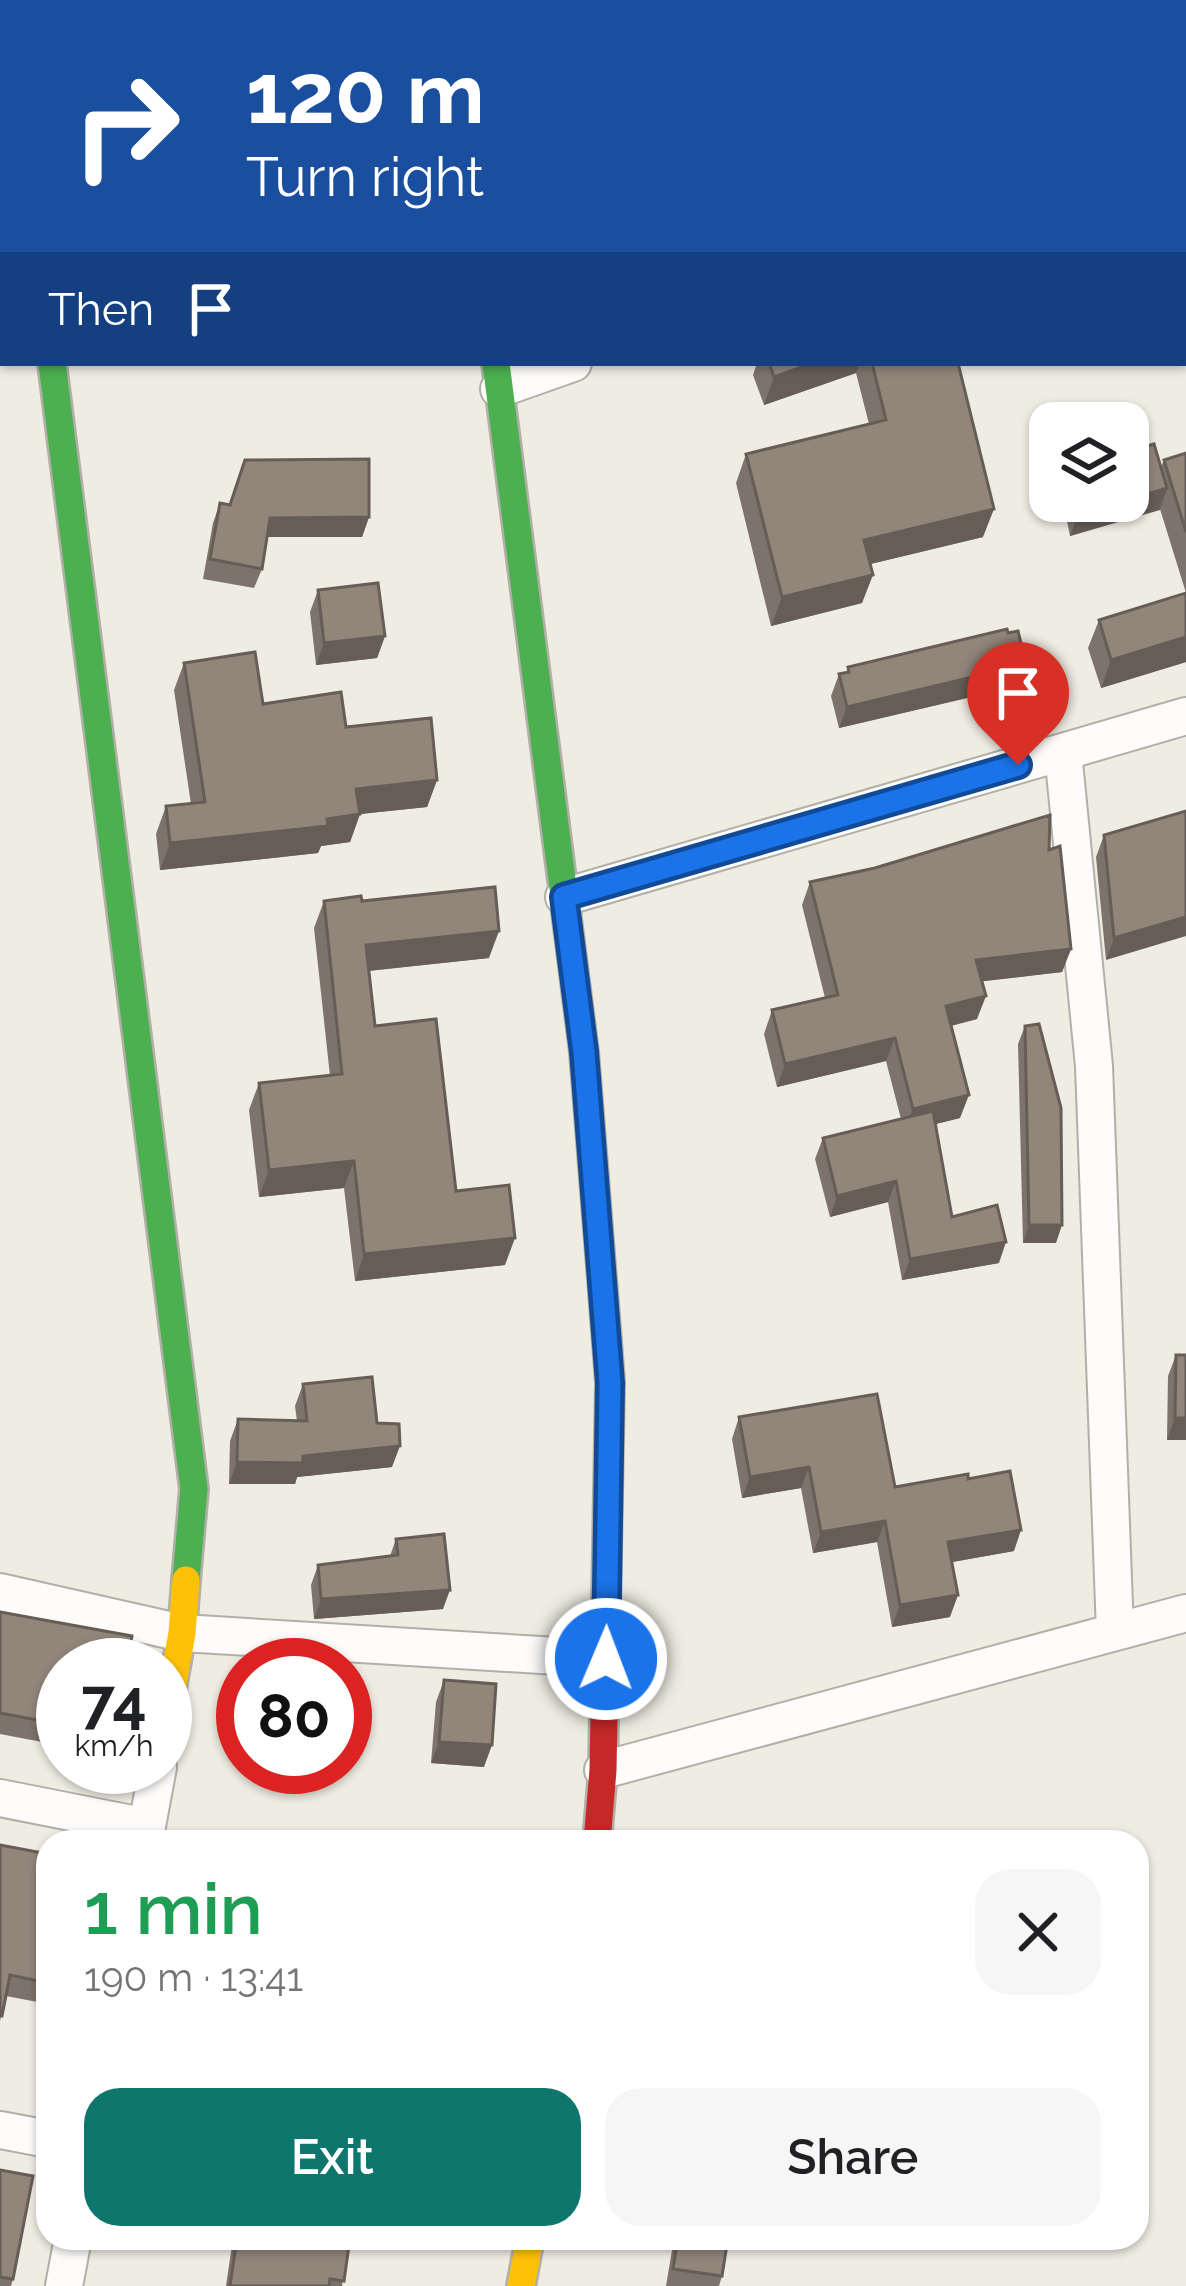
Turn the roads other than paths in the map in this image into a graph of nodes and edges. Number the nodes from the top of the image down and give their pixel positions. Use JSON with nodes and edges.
{"nodes":[{"id":1,"x":52,"y":366,"type":"edge"},
{"id":2,"x":556,"y":366,"type":"edge"},
{"id":3,"x":498,"y":376,"type":"edge"},
{"id":4,"x":1186,"y":716,"type":"edge"},
{"id":5,"x":1063,"y":752,"type":"junction"},
{"id":6,"x":564,"y":897,"type":"junction"},
{"id":7,"x":0,"y":1592,"type":"edge"},
{"id":8,"x":1186,"y":1613,"type":"edge"},
{"id":9,"x":1115,"y":1632,"type":"junction"},
{"id":10,"x":182,"y":1633,"type":"junction"},
{"id":11,"x":181,"y":1638,"type":"edge"},
{"id":12,"x":606,"y":1659,"type":"junction"},
{"id":13,"x":603,"y":1770,"type":"junction"},
{"id":14,"x":153,"y":1794,"type":"edge"},
{"id":15,"x":0,"y":1798,"type":"edge"},
{"id":16,"x":130,"y":1830,"type":"edge"},
{"id":17,"x":147,"y":1830,"type":"edge"},
{"id":18,"x":598,"y":1830,"type":"edge"},
{"id":19,"x":0,"y":2130,"type":"edge"},
{"id":20,"x":36,"y":2136,"type":"edge"},
{"id":21,"x":71,"y":2250,"type":"edge"},
{"id":22,"x":528,"y":2250,"type":"edge"},
{"id":23,"x":64,"y":2286,"type":"edge"},
{"id":24,"x":521,"y":2286,"type":"edge"}],
"edges":[{"from":1,"to":10,"type":"main road"},
{"from":2,"to":3,"type":"street"},
{"from":3,"to":6,"type":"main road"},
{"from":4,"to":5,"type":"street"},
{"from":5,"to":6,"type":"street"},
{"from":5,"to":9,"type":"street"},
{"from":6,"to":12,"type":"main road"},
{"from":7,"to":10,"type":"street"},
{"from":8,"to":9,"type":"street"},
{"from":9,"to":13,"type":"street"},
{"from":10,"to":11,"type":"main road"},
{"from":10,"to":12,"type":"street"},
{"from":12,"to":13,"type":"main road"},
{"from":13,"to":18,"type":"main road"},
{"from":14,"to":17,"type":"street"},
{"from":15,"to":16,"type":"street"},
{"from":19,"to":20,"type":"street"},
{"from":21,"to":23,"type":"street"},
{"from":22,"to":24,"type":"main road"}]}
